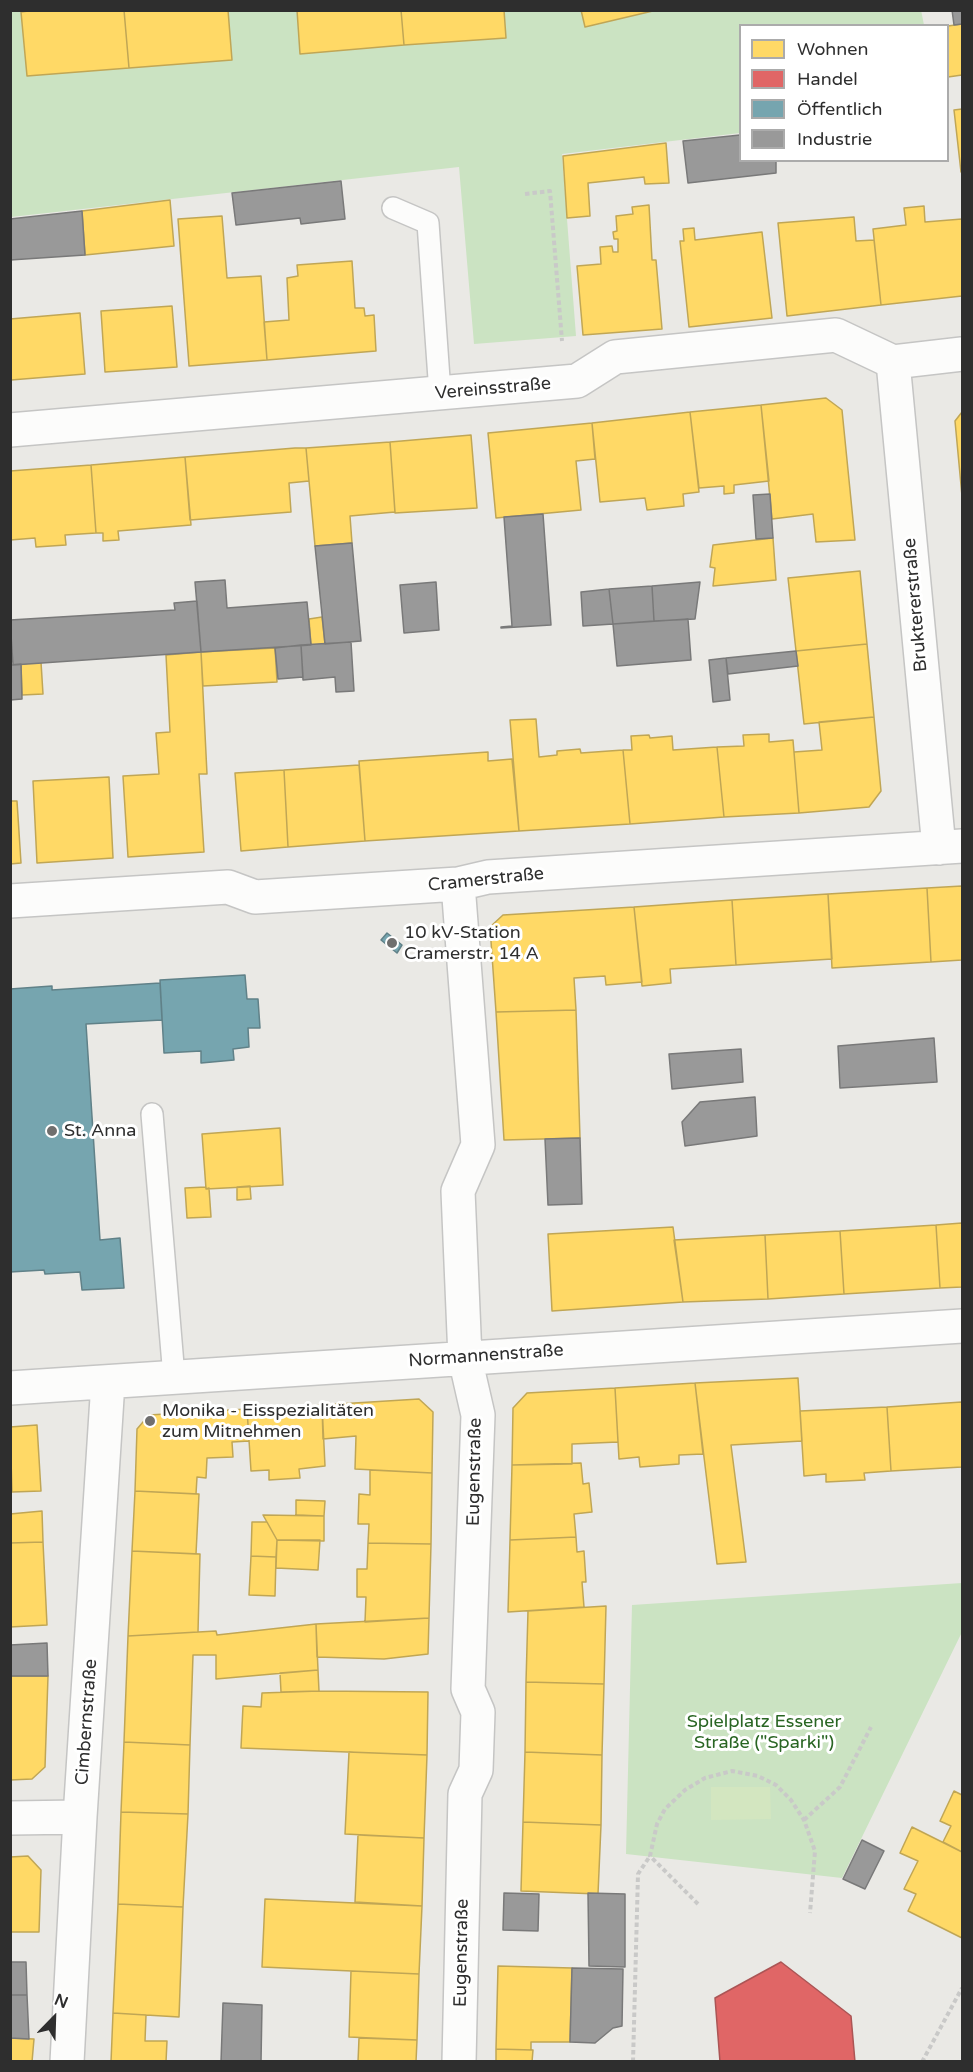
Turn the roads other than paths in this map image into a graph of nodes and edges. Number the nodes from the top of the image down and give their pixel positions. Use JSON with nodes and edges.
{"nodes":[{"id":1,"x":393,"y":208,"type":"dead end"},
{"id":2,"x":963,"y":354,"type":"edge"},
{"id":3,"x":893,"y":362,"type":"junction"},
{"id":4,"x":440,"y":393,"type":"junction"},
{"id":5,"x":10,"y":430,"type":"edge"},
{"id":6,"x":951,"y":847,"type":"edge"},
{"id":7,"x":458,"y":884,"type":"junction"},
{"id":8,"x":10,"y":901,"type":"edge"},
{"id":9,"x":152,"y":1114,"type":"dead end"},
{"id":10,"x":963,"y":1326,"type":"edge"},
{"id":11,"x":465,"y":1358,"type":"junction"},
{"id":12,"x":174,"y":1377,"type":"junction"},
{"id":13,"x":108,"y":1382,"type":"junction"},
{"id":14,"x":10,"y":1388,"type":"edge"},
{"id":15,"x":80,"y":1817,"type":"junction"},
{"id":16,"x":10,"y":1818,"type":"edge"},
{"id":17,"x":67,"y":2061,"type":"edge"},
{"id":18,"x":459,"y":2061,"type":"edge"}],
"edges":[{"from":1,"to":4,"type":"lane"},
{"from":2,"to":3,"type":"street"},
{"from":3,"to":4,"type":"street","name":"Vereinsstraße"},
{"from":3,"to":6,"type":"street","name":"Bruktererstraße"},
{"from":4,"to":5,"type":"street","name":"Vereinsstraße"},
{"from":6,"to":7,"type":"street","name":"Cramerstraße"},
{"from":7,"to":8,"type":"street","name":"Cramerstraße"},
{"from":7,"to":11,"type":"street","name":"Eugenstraße"},
{"from":9,"to":12,"type":"lane"},
{"from":10,"to":11,"type":"street","name":"Normannenstraße"},
{"from":11,"to":12,"type":"street","name":"Normannenstraße"},
{"from":11,"to":18,"type":"street","name":"Eugenstraße"},
{"from":12,"to":13,"type":"street","name":"Normannenstraße"},
{"from":13,"to":14,"type":"street","name":"Normannenstraße"},
{"from":13,"to":15,"type":"street","name":"Cimbernstraße"},
{"from":15,"to":16,"type":"street"},
{"from":15,"to":17,"type":"street","name":"Cimbernstraße"}]}
